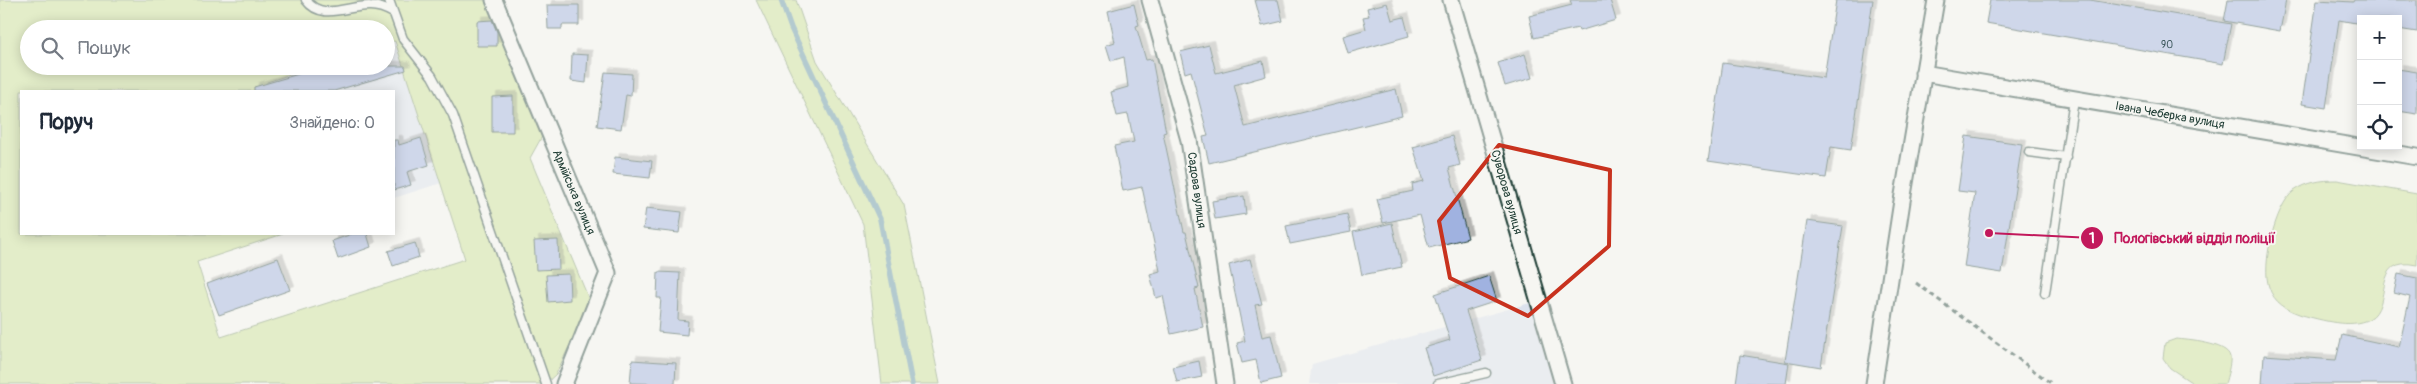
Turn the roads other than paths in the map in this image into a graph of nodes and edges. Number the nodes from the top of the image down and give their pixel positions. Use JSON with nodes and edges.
{"nodes":[{"id":1,"x":306,"y":0,"type":"edge"},
{"id":2,"x":389,"y":0,"type":"edge"},
{"id":3,"x":494,"y":0,"type":"edge"},
{"id":4,"x":1150,"y":0,"type":"edge"},
{"id":5,"x":1451,"y":0,"type":"edge"},
{"id":6,"x":1936,"y":0,"type":"edge"},
{"id":7,"x":393,"y":13,"type":"junction"},
{"id":8,"x":1923,"y":73,"type":"junction"},
{"id":9,"x":2074,"y":99,"type":"junction"},
{"id":10,"x":2029,"y":152,"type":"dead end"},
{"id":11,"x":2066,"y":157,"type":"junction"},
{"id":12,"x":2417,"y":157,"type":"edge"},
{"id":13,"x":2045,"y":293,"type":"dead end"},
{"id":14,"x":1486,"y":373,"type":"dead end"},
{"id":15,"x":546,"y":384,"type":"edge"},
{"id":16,"x":564,"y":384,"type":"edge"},
{"id":17,"x":1225,"y":384,"type":"edge"},
{"id":18,"x":1438,"y":384,"type":"edge"},
{"id":19,"x":1563,"y":384,"type":"edge"},
{"id":20,"x":1874,"y":384,"type":"edge"}],
"edges":[{"from":1,"to":7,"type":"lane"},
{"from":2,"to":7,"type":"lane"},
{"from":3,"to":16,"type":"street","name":"Армійська вулиця"},
{"from":4,"to":17,"type":"street","name":"Садова вулиця"},
{"from":5,"to":19,"type":"street","name":"Суворова вулиця"},
{"from":6,"to":8,"type":"street"},
{"from":7,"to":15,"type":"lane"},
{"from":8,"to":9,"type":"street","name":"Івана Чеберка вулиця"},
{"from":8,"to":20,"type":"street"},
{"from":9,"to":11,"type":"lane"},
{"from":9,"to":12,"type":"street","name":"Івана Чеберка вулиця"},
{"from":10,"to":11,"type":"lane"},
{"from":11,"to":13,"type":"lane"},
{"from":14,"to":18,"type":"lane"}]}
